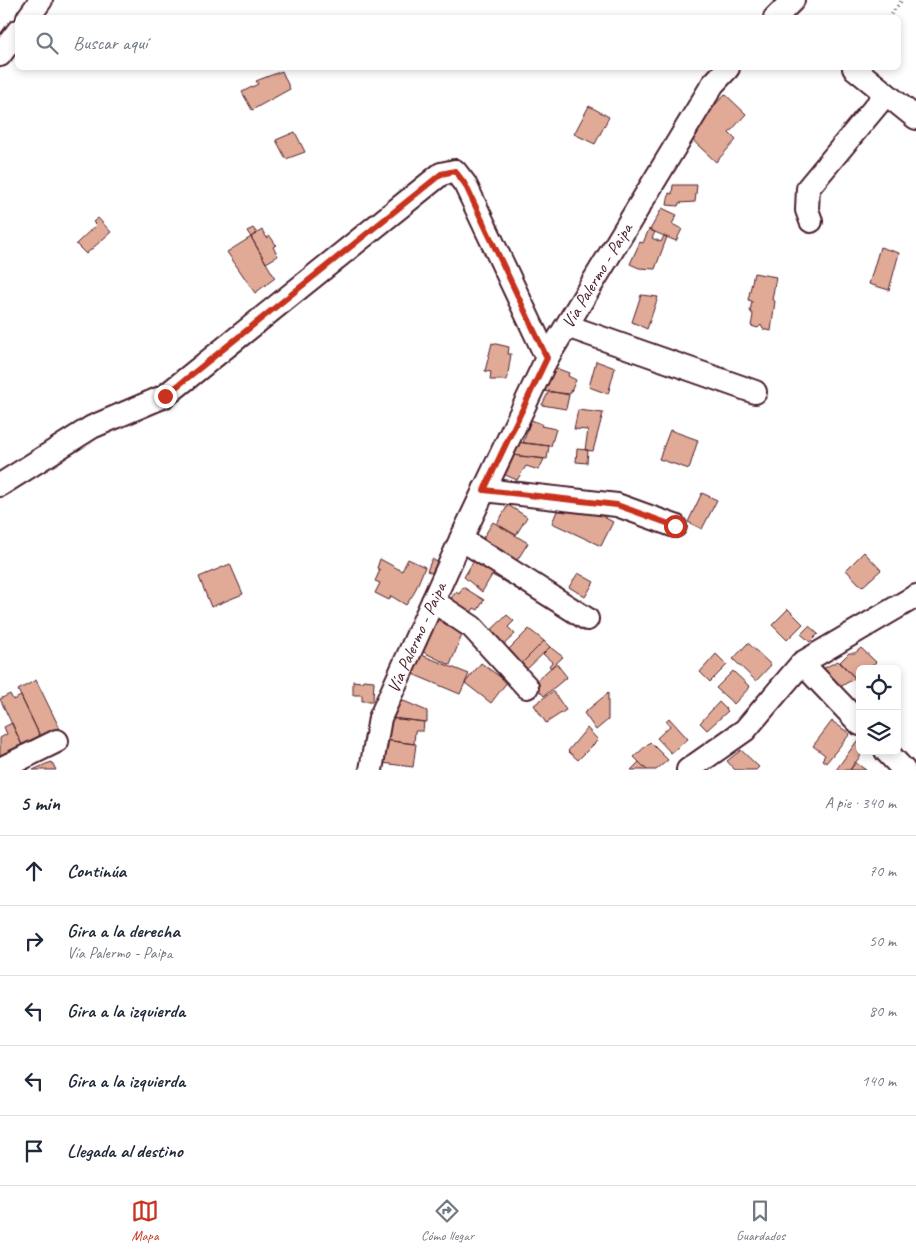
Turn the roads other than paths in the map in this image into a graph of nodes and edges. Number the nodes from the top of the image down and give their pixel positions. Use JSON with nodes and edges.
{"nodes":[{"id":1,"x":41,"y":0,"type":"edge"},
{"id":2,"x":30,"y":15,"type":"edge"},
{"id":3,"x":15,"y":36,"type":"edge"},
{"id":4,"x":0,"y":55,"type":"edge"},
{"id":5,"x":726,"y":70,"type":"edge"},
{"id":6,"x":856,"y":70,"type":"edge"},
{"id":7,"x":886,"y":94,"type":"junction"},
{"id":8,"x":916,"y":118,"type":"edge"},
{"id":9,"x":811,"y":221,"type":"dead end"},
{"id":10,"x":567,"y":326,"type":"junction"},
{"id":11,"x":547,"y":358,"type":"junction"},
{"id":12,"x":755,"y":392,"type":"dead end"},
{"id":13,"x":0,"y":485,"type":"edge"},
{"id":14,"x":484,"y":490,"type":"junction"},
{"id":15,"x":675,"y":526,"type":"dead end"},
{"id":16,"x":461,"y":539,"type":"junction"},
{"id":17,"x":916,"y":596,"type":"edge"},
{"id":18,"x":433,"y":601,"type":"junction"},
{"id":19,"x":587,"y":619,"type":"dead end"},
{"id":20,"x":802,"y":663,"type":"junction"},
{"id":21,"x":527,"y":687,"type":"dead end"},
{"id":22,"x":856,"y":720,"type":"edge"},
{"id":23,"x":57,"y":741,"type":"dead end"},
{"id":24,"x":890,"y":755,"type":"edge"},
{"id":25,"x":0,"y":768,"type":"edge"},
{"id":26,"x":371,"y":770,"type":"edge"},
{"id":27,"x":688,"y":770,"type":"edge"},
{"id":28,"x":904,"y":770,"type":"edge"}],
"edges":[{"from":1,"to":2,"type":"street"},
{"from":3,"to":4,"type":"street"},
{"from":5,"to":10,"type":"street","name":"Vía Palermo - Paipa"},
{"from":6,"to":7,"type":"street"},
{"from":7,"to":8,"type":"street"},
{"from":7,"to":9,"type":"street"},
{"from":10,"to":11,"type":"street","name":"Vía Palermo - Paipa"},
{"from":10,"to":12,"type":"street"},
{"from":11,"to":13,"type":"street"},
{"from":11,"to":14,"type":"street","name":"Vía Palermo - Paipa"},
{"from":14,"to":15,"type":"street"},
{"from":14,"to":16,"type":"street","name":"Vía Palermo - Paipa"},
{"from":16,"to":18,"type":"street","name":"Vía Palermo - Paipa"},
{"from":16,"to":19,"type":"street"},
{"from":17,"to":20,"type":"street"},
{"from":18,"to":21,"type":"street"},
{"from":18,"to":26,"type":"street","name":"Vía Palermo - Paipa"},
{"from":20,"to":22,"type":"street"},
{"from":20,"to":27,"type":"street"},
{"from":23,"to":25,"type":"street"},
{"from":24,"to":28,"type":"street"}]}
